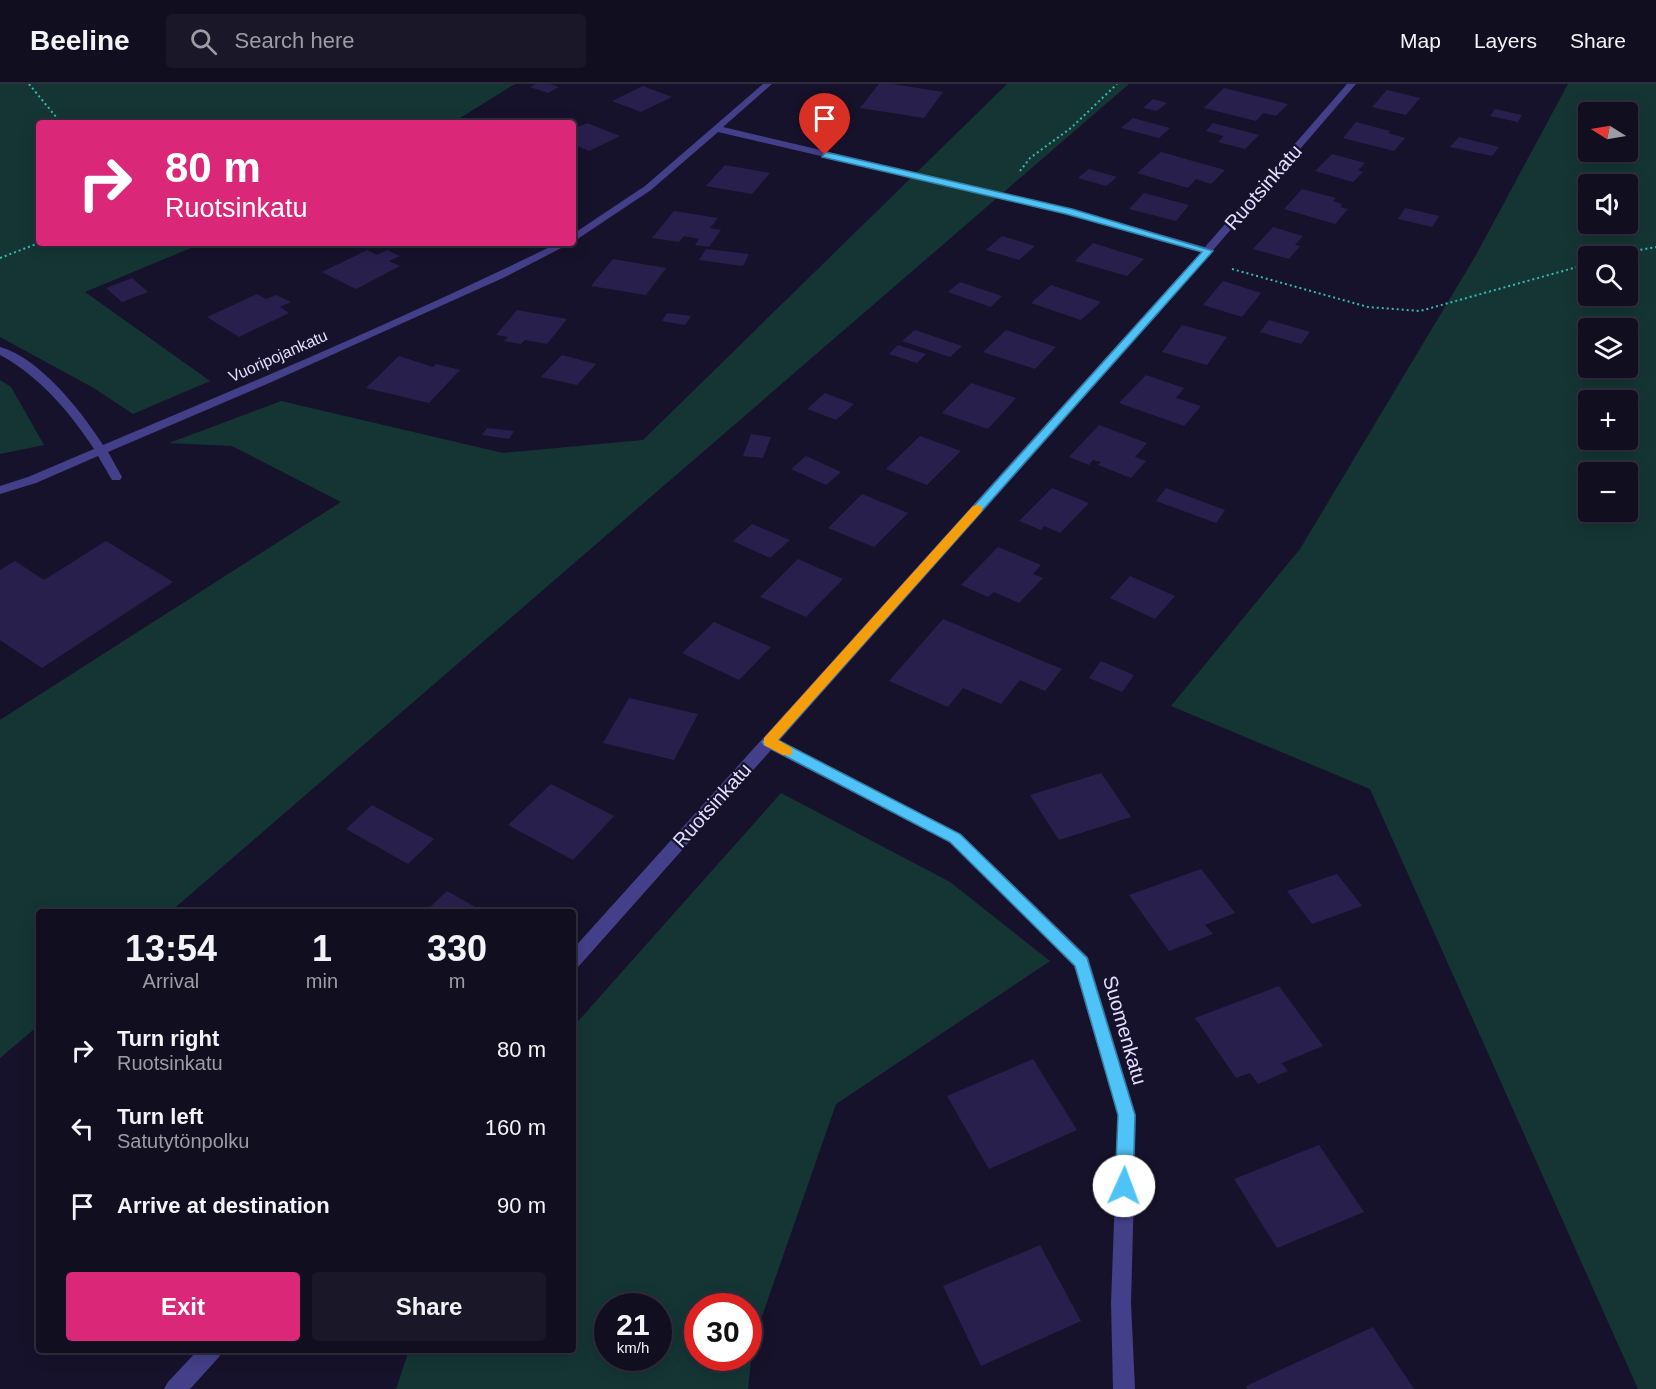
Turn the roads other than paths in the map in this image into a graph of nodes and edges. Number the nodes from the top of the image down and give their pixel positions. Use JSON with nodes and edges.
{"nodes":[{"id":1,"x":768,"y":84,"type":"edge"},
{"id":2,"x":1352,"y":84,"type":"edge"},
{"id":3,"x":718,"y":129,"type":"junction"},
{"id":4,"x":576,"y":237,"type":"edge"},
{"id":5,"x":561,"y":246,"type":"edge"},
{"id":6,"x":1204,"y":256,"type":"junction"},
{"id":7,"x":0,"y":350,"type":"edge"},
{"id":8,"x":102,"y":449,"type":"junction"},
{"id":9,"x":117,"y":477,"type":"dead end"},
{"id":10,"x":0,"y":489,"type":"edge"},
{"id":11,"x":769,"y":742,"type":"junction"},
{"id":12,"x":576,"y":958,"type":"edge"},
{"id":13,"x":209,"y":1353,"type":"edge"},
{"id":14,"x":175,"y":1389,"type":"edge"},
{"id":15,"x":1124,"y":1389,"type":"edge"}],
"edges":[{"from":1,"to":3,"type":"street"},
{"from":2,"to":6,"type":"street","name":"Ruotsinkatu"},
{"from":3,"to":4,"type":"street"},
{"from":3,"to":6,"type":"street"},
{"from":5,"to":8,"type":"street","name":"Vuoripojankatu"},
{"from":6,"to":11,"type":"street","name":"Ruotsinkatu"},
{"from":7,"to":8,"type":"street"},
{"from":8,"to":9,"type":"street"},
{"from":8,"to":10,"type":"street","name":"Vuoripojankatu"},
{"from":11,"to":12,"type":"street","name":"Ruotsinkatu"},
{"from":11,"to":15,"type":"street","name":"Suomenkatu"},
{"from":13,"to":14,"type":"street"}]}
